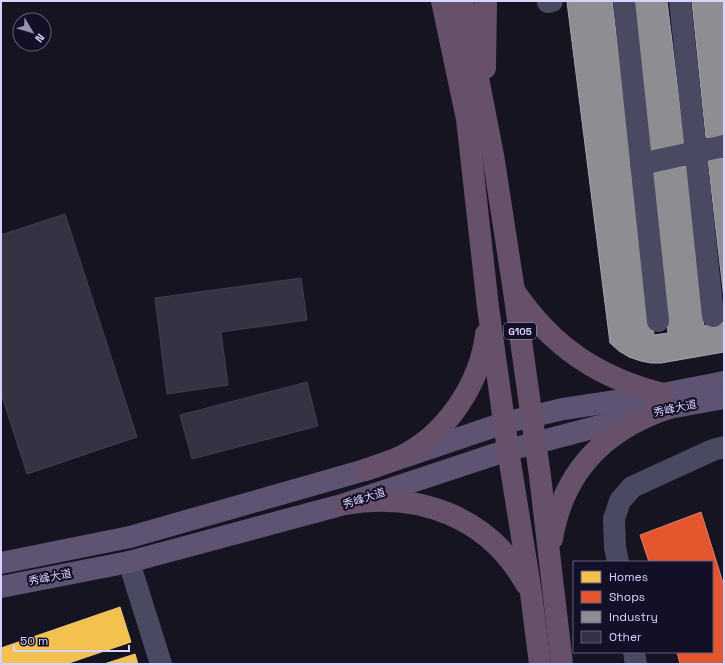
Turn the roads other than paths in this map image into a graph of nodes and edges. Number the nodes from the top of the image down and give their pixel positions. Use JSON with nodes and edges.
{"nodes":[{"id":1,"x":442,"y":1,"type":"edge"},
{"id":2,"x":463,"y":1,"type":"edge"},
{"id":3,"x":486,"y":1,"type":"edge"},
{"id":4,"x":624,"y":1,"type":"edge"},
{"id":5,"x":680,"y":1,"type":"edge"},
{"id":6,"x":485,"y":115,"type":"junction"},
{"id":7,"x":724,"y":146,"type":"edge"},
{"id":8,"x":696,"y":152,"type":"junction"},
{"id":9,"x":642,"y":164,"type":"junction"},
{"id":10,"x":514,"y":291,"type":"junction"},
{"id":11,"x":488,"y":306,"type":"junction"},
{"id":12,"x":713,"y":316,"type":"dead end"},
{"id":13,"x":658,"y":321,"type":"dead end"},
{"id":14,"x":724,"y":382,"type":"edge"},
{"id":15,"x":724,"y":398,"type":"edge"},
{"id":16,"x":666,"y":401,"type":"junction"},
{"id":17,"x":531,"y":417,"type":"junction"},
{"id":18,"x":504,"y":423,"type":"junction"},
{"id":19,"x":535,"y":443,"type":"junction"},
{"id":20,"x":724,"y":447,"type":"edge"},
{"id":21,"x":508,"y":450,"type":"junction"},
{"id":22,"x":365,"y":470,"type":"junction"},
{"id":23,"x":345,"y":504,"type":"junction"},
{"id":24,"x":618,"y":561,"type":"edge"},
{"id":25,"x":129,"y":562,"type":"junction"},
{"id":26,"x":1,"y":563,"type":"edge"},
{"id":27,"x":1,"y":586,"type":"edge"},
{"id":28,"x":552,"y":586,"type":"junction"},
{"id":29,"x":531,"y":593,"type":"junction"},
{"id":30,"x":634,"y":653,"type":"edge"},
{"id":31,"x":160,"y":664,"type":"edge"},
{"id":32,"x":540,"y":664,"type":"edge"},
{"id":33,"x":562,"y":664,"type":"edge"},
{"id":34,"x":636,"y":664,"type":"edge"}],
"edges":[{"from":1,"to":11,"type":"highway","number":"G105"},
{"from":2,"to":6,"type":"highway","number":"G105"},
{"from":3,"to":6,"type":"highway"},
{"from":4,"to":9,"type":"street"},
{"from":5,"to":8,"type":"street"},
{"from":6,"to":10,"type":"highway","number":"G105"},
{"from":7,"to":8,"type":"street"},
{"from":8,"to":9,"type":"street"},
{"from":8,"to":12,"type":"street"},
{"from":9,"to":13,"type":"street"},
{"from":10,"to":16,"type":"highway"},
{"from":10,"to":17,"type":"highway","number":"G105"},
{"from":11,"to":18,"type":"highway","number":"G105"},
{"from":11,"to":22,"type":"highway"},
{"from":14,"to":16,"type":"main road","name":"秀峰大道"},
{"from":15,"to":16,"type":"main road","name":"秀峰大道"},
{"from":16,"to":17,"type":"main road","name":"秀峰大道"},
{"from":16,"to":19,"type":"main road","name":"秀峰大道"},
{"from":16,"to":28,"type":"highway"},
{"from":17,"to":18,"type":"main road","name":"秀峰大道"},
{"from":17,"to":19,"type":"highway","number":"G105"},
{"from":18,"to":21,"type":"highway","number":"G105"},
{"from":18,"to":22,"type":"main road","name":"秀峰大道"},
{"from":19,"to":21,"type":"main road","name":"秀峰大道"},
{"from":19,"to":28,"type":"highway","number":"G105"},
{"from":20,"to":24,"type":"street"},
{"from":21,"to":23,"type":"main road","name":"秀峰大道"},
{"from":21,"to":29,"type":"highway","number":"G105"},
{"from":22,"to":26,"type":"main road","name":"秀峰大道"},
{"from":23,"to":25,"type":"main road","name":"秀峰大道"},
{"from":23,"to":29,"type":"highway"},
{"from":25,"to":27,"type":"main road","name":"秀峰大道"},
{"from":25,"to":31,"type":"street"},
{"from":28,"to":33,"type":"highway","number":"G105"},
{"from":29,"to":32,"type":"highway","number":"G105"},
{"from":30,"to":34,"type":"street"}]}
